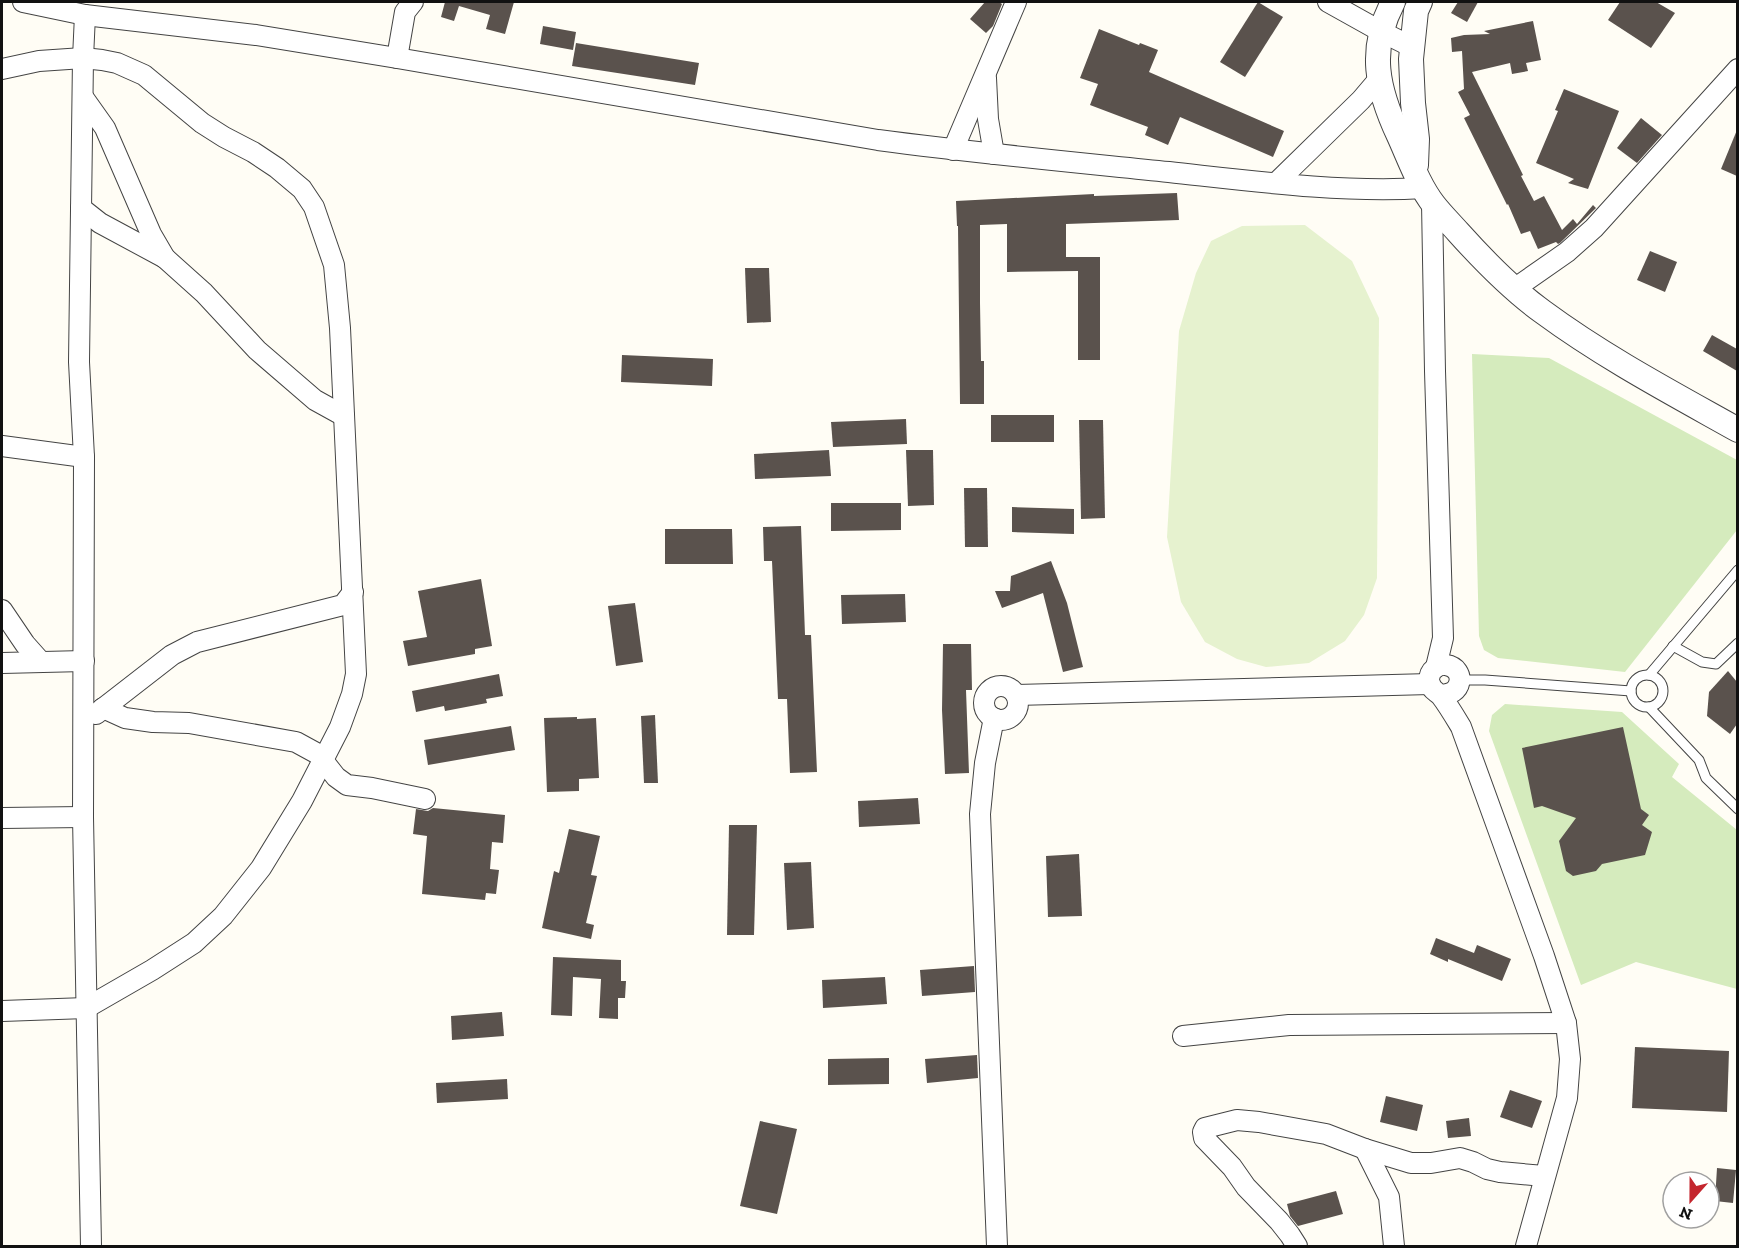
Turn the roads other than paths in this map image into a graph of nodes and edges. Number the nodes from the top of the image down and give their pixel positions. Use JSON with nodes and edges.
{"nodes":[{"id":1,"x":23,"y":2,"type":"edge"},
{"id":2,"x":412,"y":2,"type":"edge"},
{"id":3,"x":1016,"y":2,"type":"edge"},
{"id":4,"x":1328,"y":2,"type":"edge"},
{"id":5,"x":1393,"y":2,"type":"edge"},
{"id":6,"x":1420,"y":2,"type":"edge"},
{"id":7,"x":85,"y":15,"type":"junction"},
{"id":8,"x":1380,"y":31,"type":"junction"},
{"id":9,"x":1412,"y":47,"type":"junction"},
{"id":10,"x":83,"y":58,"type":"junction"},
{"id":11,"x":397,"y":58,"type":"junction"},
{"id":12,"x":2,"y":69,"type":"edge"},
{"id":13,"x":1737,"y":69,"type":"edge"},
{"id":14,"x":986,"y":73,"type":"junction"},
{"id":15,"x":1378,"y":80,"type":"junction"},
{"id":16,"x":83,"y":97,"type":"junction"},
{"id":17,"x":953,"y":150,"type":"junction"},
{"id":18,"x":994,"y":154,"type":"junction"},
{"id":19,"x":1276,"y":183,"type":"junction"},
{"id":20,"x":1424,"y":188,"type":"junction"},
{"id":21,"x":81,"y":208,"type":"junction"},
{"id":22,"x":165,"y":258,"type":"junction"},
{"id":23,"x":1514,"y":289,"type":"junction"},
{"id":24,"x":344,"y":416,"type":"junction"},
{"id":25,"x":1737,"y":430,"type":"edge"},
{"id":26,"x":2,"y":446,"type":"edge"},
{"id":27,"x":84,"y":457,"type":"junction"},
{"id":28,"x":1737,"y":570,"type":"edge"},
{"id":29,"x":353,"y":592,"type":"junction"},
{"id":30,"x":2,"y":610,"type":"edge"},
{"id":31,"x":1737,"y":643,"type":"edge"},
{"id":32,"x":1673,"y":646,"type":"junction"},
{"id":33,"x":84,"y":661,"type":"junction"},
{"id":34,"x":40,"y":662,"type":"junction"},
{"id":35,"x":2,"y":663,"type":"edge"},
{"id":36,"x":1649,"y":675,"type":"junction"},
{"id":37,"x":1446,"y":680,"type":"junction"},
{"id":38,"x":1631,"y":691,"type":"junction"},
{"id":39,"x":1649,"y":707,"type":"junction"},
{"id":40,"x":103,"y":708,"type":"junction"},
{"id":41,"x":84,"y":723,"type":"junction"},
{"id":42,"x":322,"y":761,"type":"junction"},
{"id":43,"x":425,"y":799,"type":"dead end"},
{"id":44,"x":1737,"y":809,"type":"edge"},
{"id":45,"x":82,"y":817,"type":"junction"},
{"id":46,"x":2,"y":818,"type":"edge"},
{"id":47,"x":86,"y":1008,"type":"junction"},
{"id":48,"x":2,"y":1011,"type":"edge"},
{"id":49,"x":1566,"y":1023,"type":"junction"},
{"id":50,"x":1183,"y":1036,"type":"dead end"},
{"id":51,"x":1365,"y":1149,"type":"junction"},
{"id":52,"x":1544,"y":1176,"type":"junction"},
{"id":53,"x":91,"y":1246,"type":"edge"},
{"id":54,"x":997,"y":1246,"type":"edge"},
{"id":55,"x":1297,"y":1246,"type":"edge"},
{"id":56,"x":1394,"y":1246,"type":"edge"},
{"id":57,"x":1526,"y":1246,"type":"edge"}],
"edges":[{"from":1,"to":7,"type":"street"},
{"from":2,"to":11,"type":"street"},
{"from":3,"to":14,"type":"street"},
{"from":4,"to":8,"type":"street"},
{"from":5,"to":8,"type":"street"},
{"from":6,"to":9,"type":"street"},
{"from":7,"to":10,"type":"street"},
{"from":7,"to":11,"type":"street"},
{"from":8,"to":9,"type":"street"},
{"from":8,"to":15,"type":"street"},
{"from":9,"to":20,"type":"street"},
{"from":10,"to":12,"type":"street"},
{"from":10,"to":16,"type":"street"},
{"from":10,"to":24,"type":"street"},
{"from":11,"to":17,"type":"street"},
{"from":13,"to":23,"type":"street"},
{"from":14,"to":17,"type":"street"},
{"from":14,"to":18,"type":"street"},
{"from":15,"to":19,"type":"street"},
{"from":15,"to":20,"type":"street"},
{"from":16,"to":21,"type":"street"},
{"from":16,"to":22,"type":"street"},
{"from":17,"to":18,"type":"street"},
{"from":18,"to":19,"type":"street"},
{"from":19,"to":20,"type":"street"},
{"from":20,"to":23,"type":"street"},
{"from":20,"to":37,"type":"street"},
{"from":21,"to":22,"type":"street"},
{"from":21,"to":27,"type":"street"},
{"from":22,"to":24,"type":"street"},
{"from":23,"to":25,"type":"street"},
{"from":24,"to":29,"type":"street"},
{"from":26,"to":27,"type":"street"},
{"from":27,"to":33,"type":"street"},
{"from":28,"to":32,"type":"lane"},
{"from":29,"to":40,"type":"street"},
{"from":29,"to":42,"type":"street"},
{"from":30,"to":34,"type":"street"},
{"from":31,"to":32,"type":"lane"},
{"from":32,"to":36,"type":"lane"},
{"from":33,"to":34,"type":"street"},
{"from":33,"to":41,"type":"street"},
{"from":34,"to":35,"type":"street"},
{"from":36,"to":38,"type":"lane"},
{"from":36,"to":39,"type":"lane"},
{"from":37,"to":38,"type":"lane"},
{"from":37,"to":49,"type":"street"},
{"from":37,"to":54,"type":"street"},
{"from":38,"to":39,"type":"lane"},
{"from":39,"to":44,"type":"lane"},
{"from":40,"to":41,"type":"street"},
{"from":40,"to":42,"type":"street"},
{"from":41,"to":45,"type":"street"},
{"from":42,"to":43,"type":"street"},
{"from":42,"to":47,"type":"street"},
{"from":45,"to":46,"type":"street"},
{"from":45,"to":47,"type":"street"},
{"from":47,"to":48,"type":"street"},
{"from":47,"to":53,"type":"street"},
{"from":49,"to":50,"type":"street"},
{"from":49,"to":52,"type":"street"},
{"from":51,"to":52,"type":"street"},
{"from":51,"to":55,"type":"street"},
{"from":51,"to":56,"type":"street"},
{"from":52,"to":57,"type":"street"}]}
